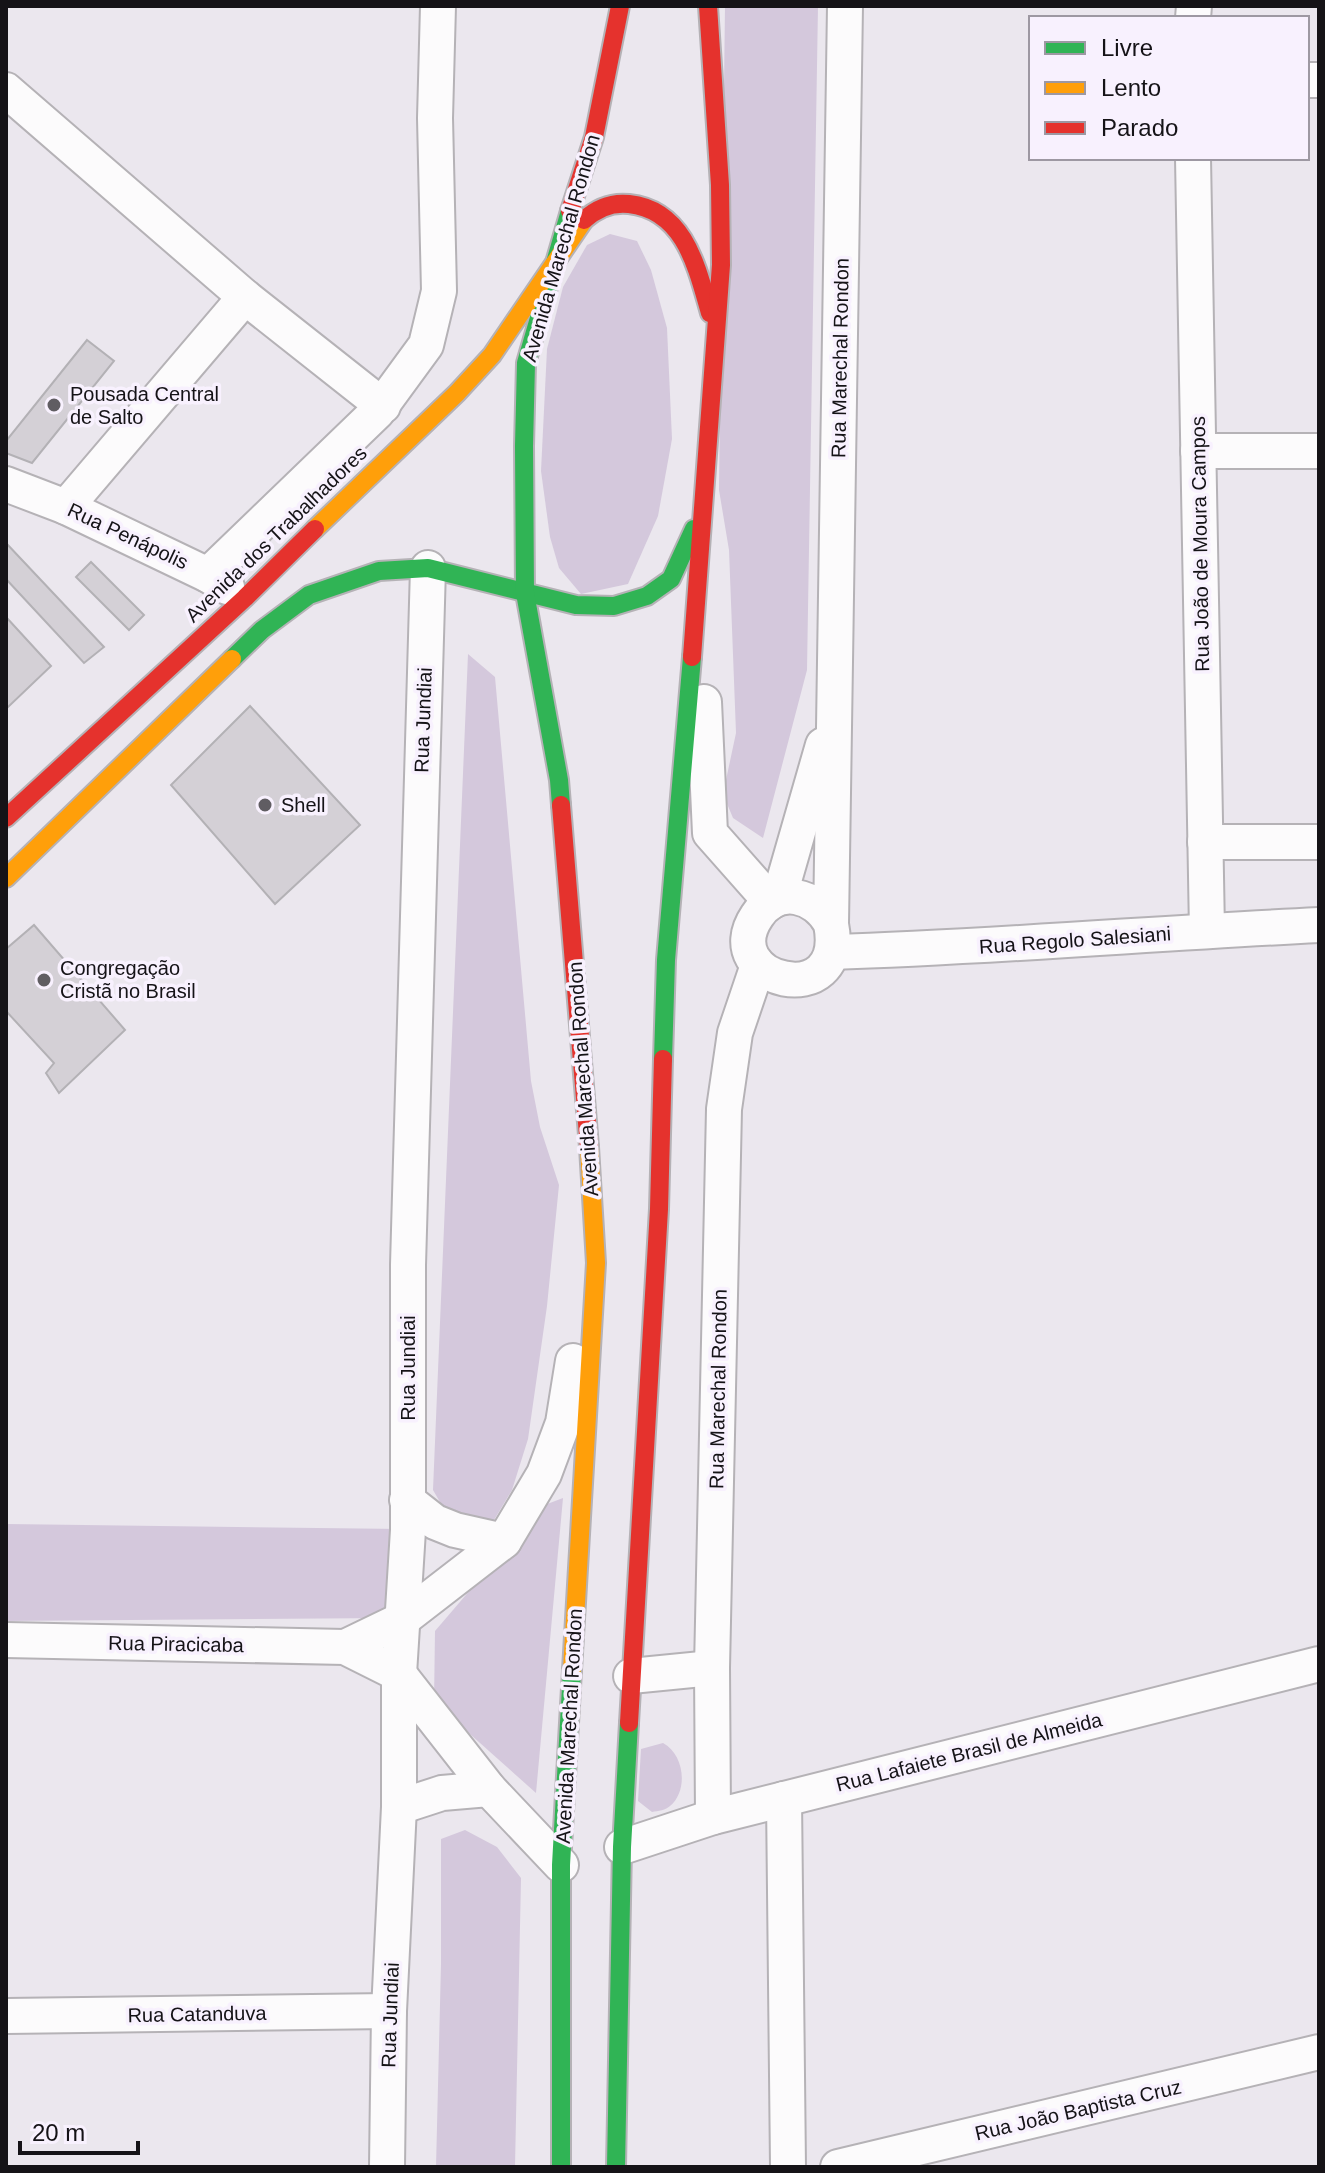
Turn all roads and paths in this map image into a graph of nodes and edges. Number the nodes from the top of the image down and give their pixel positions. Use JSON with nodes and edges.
{"nodes":[{"id":1,"x":438,"y":6,"type":"edge"},
{"id":2,"x":620,"y":6,"type":"edge"},
{"id":3,"x":708,"y":6,"type":"edge"},
{"id":4,"x":845,"y":6,"type":"edge"},
{"id":5,"x":6,"y":90,"type":"edge"},
{"id":6,"x":1193,"y":160,"type":"edge"},
{"id":7,"x":553,"y":262,"type":"junction"},
{"id":8,"x":245,"y":297,"type":"junction"},
{"id":9,"x":717,"y":335,"type":"junction"},
{"id":10,"x":383,"y":406,"type":"junction"},
{"id":11,"x":1198,"y":451,"type":"junction"},
{"id":12,"x":1319,"y":451,"type":"edge"},
{"id":13,"x":6,"y":484,"type":"edge"},
{"id":14,"x":705,"y":504,"type":"junction"},
{"id":15,"x":66,"y":507,"type":"junction"},
{"id":16,"x":428,"y":568,"type":"junction"},
{"id":17,"x":208,"y":575,"type":"junction"},
{"id":18,"x":525,"y":593,"type":"junction"},
{"id":19,"x":245,"y":598,"type":"junction"},
{"id":20,"x":694,"y":633,"type":"junction"},
{"id":21,"x":834,"y":710,"type":"junction"},
{"id":22,"x":6,"y":818,"type":"edge"},
{"id":23,"x":1205,"y":842,"type":"junction"},
{"id":24,"x":1319,"y":842,"type":"edge"},
{"id":25,"x":6,"y":878,"type":"edge"},
{"id":26,"x":775,"y":900,"type":"junction"},
{"id":27,"x":1319,"y":925,"type":"edge"},
{"id":28,"x":1207,"y":931,"type":"junction"},
{"id":29,"x":832,"y":938,"type":"junction"},
{"id":30,"x":758,"y":965,"type":"junction"},
{"id":31,"x":596,"y":1263,"type":"junction"},
{"id":32,"x":407,"y":1500,"type":"junction"},
{"id":33,"x":504,"y":1541,"type":"junction"},
{"id":34,"x":403,"y":1619,"type":"junction"},
{"id":35,"x":6,"y":1640,"type":"edge"},
{"id":36,"x":345,"y":1647,"type":"junction"},
{"id":37,"x":1319,"y":1664,"type":"edge"},
{"id":38,"x":712,"y":1668,"type":"junction"},
{"id":39,"x":399,"y":1674,"type":"junction"},
{"id":40,"x":631,"y":1676,"type":"junction"},
{"id":41,"x":489,"y":1789,"type":"junction"},
{"id":42,"x":784,"y":1799,"type":"junction"},
{"id":43,"x":399,"y":1807,"type":"junction"},
{"id":44,"x":713,"y":1817,"type":"junction"},
{"id":45,"x":622,"y":1847,"type":"junction"},
{"id":46,"x":561,"y":1865,"type":"junction"},
{"id":47,"x":389,"y":2011,"type":"junction"},
{"id":48,"x":6,"y":2016,"type":"edge"},
{"id":49,"x":1319,"y":2052,"type":"edge"},
{"id":50,"x":387,"y":2167,"type":"edge"},
{"id":51,"x":561,"y":2167,"type":"edge"},
{"id":52,"x":616,"y":2167,"type":"edge"},
{"id":53,"x":788,"y":2167,"type":"edge"},
{"id":54,"x":838,"y":2167,"type":"edge"}],
"edges":[{"from":1,"to":10,"type":"street"},
{"from":2,"to":7,"type":"main road","name":"Avenida Marechal Rondon"},
{"from":3,"to":9,"type":"main road"},
{"from":4,"to":21,"type":"street","name":"Rua Marechal Rondon"},
{"from":5,"to":8,"type":"street"},
{"from":6,"to":11,"type":"street","name":"Rua João de Moura Campos"},
{"from":7,"to":9,"type":"main road"},
{"from":7,"to":18,"type":"main road","name":"Avenida Marechal Rondon"},
{"from":7,"to":19,"type":"main road","name":"Avenida dos Trabalhadores"},
{"from":8,"to":10,"type":"street"},
{"from":8,"to":15,"type":"street"},
{"from":9,"to":14,"type":"main road"},
{"from":10,"to":17,"type":"street"},
{"from":11,"to":12,"type":"street"},
{"from":11,"to":23,"type":"street","name":"Rua João de Moura Campos"},
{"from":13,"to":15,"type":"street","name":"Rua Penápolis"},
{"from":14,"to":18,"type":"main road"},
{"from":14,"to":20,"type":"main road"},
{"from":15,"to":17,"type":"street","name":"Rua Penápolis"},
{"from":16,"to":18,"type":"main road"},
{"from":16,"to":25,"type":"main road"},
{"from":16,"to":32,"type":"street","name":"Rua Jundiai"},
{"from":17,"to":19,"type":"street","name":"Rua Penápolis"},
{"from":18,"to":31,"type":"main road","name":"Avenida Marechal Rondon"},
{"from":19,"to":22,"type":"main road","name":"Avenida dos Trabalhadores"},
{"from":20,"to":26,"type":"street"},
{"from":20,"to":40,"type":"main road"},
{"from":21,"to":26,"type":"street"},
{"from":21,"to":29,"type":"street","name":"Rua Marechal Rondon"},
{"from":23,"to":24,"type":"street"},
{"from":23,"to":28,"type":"street","name":"Rua João de Moura Campos"},
{"from":26,"to":29,"type":"street"},
{"from":26,"to":30,"type":"street"},
{"from":27,"to":28,"type":"street","name":"Rua Regolo Salesiani"},
{"from":28,"to":29,"type":"street","name":"Rua Regolo Salesiani"},
{"from":29,"to":30,"type":"street"},
{"from":30,"to":38,"type":"street","name":"Rua Marechal Rondon"},
{"from":31,"to":33,"type":"street"},
{"from":31,"to":46,"type":"main road","name":"Avenida Marechal Rondon"},
{"from":32,"to":33,"type":"street"},
{"from":32,"to":34,"type":"street","name":"Rua Jundiai"},
{"from":33,"to":34,"type":"street","name":"Rua Piracicaba"},
{"from":34,"to":36,"type":"street","name":"Rua Piracicaba"},
{"from":34,"to":39,"type":"street","name":"Rua Jundiai"},
{"from":35,"to":36,"type":"street","name":"Rua Piracicaba"},
{"from":36,"to":39,"type":"street","name":"Rua Piracicaba"},
{"from":37,"to":42,"type":"street","name":"Rua Lafaiete Brasil de Almeida"},
{"from":38,"to":40,"type":"street"},
{"from":38,"to":44,"type":"street","name":"Rua Marechal Rondon"},
{"from":39,"to":41,"type":"street"},
{"from":39,"to":43,"type":"street","name":"Rua Jundiai"},
{"from":40,"to":45,"type":"main road"},
{"from":41,"to":43,"type":"street"},
{"from":41,"to":46,"type":"street"},
{"from":42,"to":44,"type":"street","name":"Rua Lafaiete Brasil de Almeida"},
{"from":42,"to":53,"type":"street"},
{"from":43,"to":47,"type":"street","name":"Rua Jundiai"},
{"from":44,"to":45,"type":"street","name":"Rua Lafaiete Brasil de Almeida"},
{"from":45,"to":52,"type":"main road"},
{"from":46,"to":51,"type":"main road","name":"Avenida Marechal Rondon"},
{"from":47,"to":48,"type":"street","name":"Rua Catanduva"},
{"from":47,"to":50,"type":"street","name":"Rua Jundiai"},
{"from":49,"to":54,"type":"street","name":"Rua João Baptista Cruz"}]}
